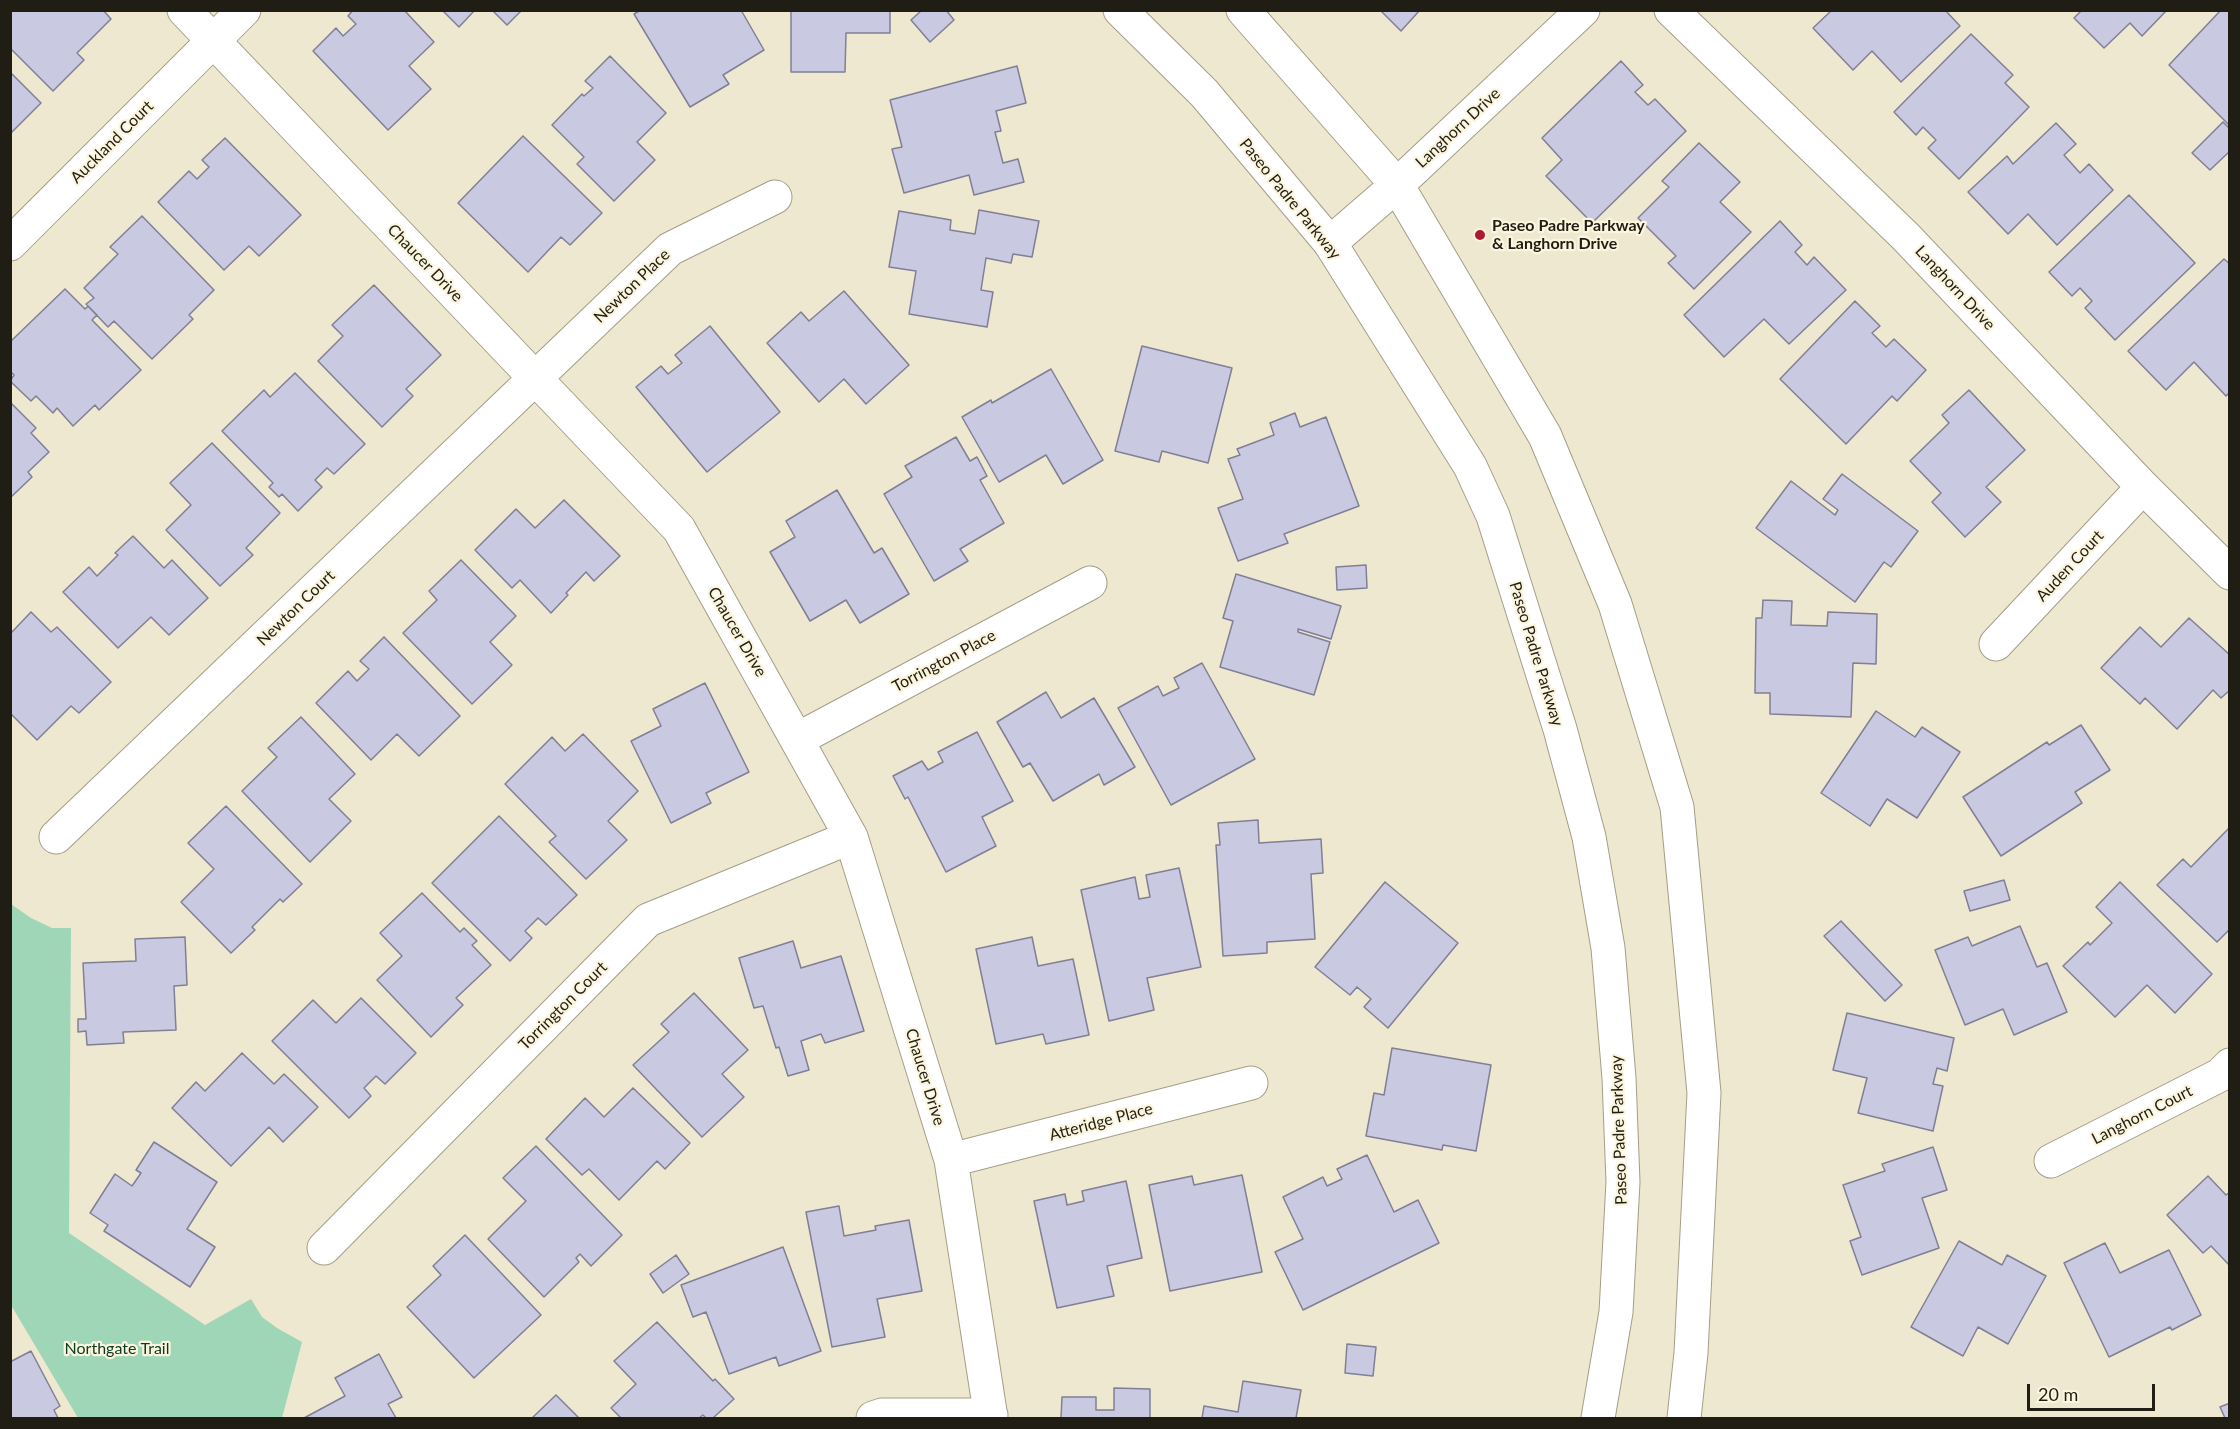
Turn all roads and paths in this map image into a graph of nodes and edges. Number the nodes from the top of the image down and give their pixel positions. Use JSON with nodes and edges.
{"nodes":[{"id":1,"x":184,"y":10,"type":"edge"},
{"id":2,"x":244,"y":10,"type":"edge"},
{"id":3,"x":1120,"y":10,"type":"edge"},
{"id":4,"x":1243,"y":10,"type":"edge"},
{"id":5,"x":1583,"y":10,"type":"edge"},
{"id":6,"x":1671,"y":10,"type":"edge"},
{"id":7,"x":214,"y":41,"type":"junction"},
{"id":8,"x":1397,"y":185,"type":"junction"},
{"id":9,"x":775,"y":197,"type":"dead end"},
{"id":10,"x":1330,"y":243,"type":"junction"},
{"id":11,"x":10,"y":244,"type":"edge"},
{"id":12,"x":535,"y":379,"type":"junction"},
{"id":13,"x":2143,"y":487,"type":"junction"},
{"id":14,"x":2229,"y":573,"type":"edge"},
{"id":15,"x":1090,"y":582,"type":"dead end"},
{"id":16,"x":1996,"y":644,"type":"dead end"},
{"id":17,"x":798,"y":739,"type":"junction"},
{"id":18,"x":56,"y":837,"type":"dead end"},
{"id":19,"x":851,"y":837,"type":"junction"},
{"id":20,"x":2229,"y":1065,"type":"edge"},
{"id":21,"x":1251,"y":1083,"type":"dead end"},
{"id":22,"x":951,"y":1160,"type":"junction"},
{"id":23,"x":2051,"y":1161,"type":"dead end"},
{"id":24,"x":324,"y":1248,"type":"dead end"},
{"id":25,"x":991,"y":1417,"type":"edge"},
{"id":26,"x":873,"y":1419,"type":"edge"},
{"id":27,"x":1598,"y":1419,"type":"edge"},
{"id":28,"x":1684,"y":1419,"type":"edge"}],
"edges":[{"from":1,"to":7,"type":"street","name":"Chaucer Drive"},
{"from":2,"to":7,"type":"street","name":"Auckland Court"},
{"from":3,"to":10,"type":"street","name":"Paseo Padre Parkway"},
{"from":4,"to":8,"type":"street"},
{"from":5,"to":8,"type":"street","name":"Langhorn Drive"},
{"from":6,"to":13,"type":"street","name":"Langhorn Drive"},
{"from":7,"to":11,"type":"street","name":"Auckland Court"},
{"from":7,"to":12,"type":"street","name":"Chaucer Drive"},
{"from":8,"to":10,"type":"street","name":"Langhorn Drive"},
{"from":8,"to":28,"type":"street"},
{"from":9,"to":12,"type":"street","name":"Newton Place"},
{"from":10,"to":27,"type":"street","name":"Paseo Padre Parkway"},
{"from":12,"to":17,"type":"street","name":"Chaucer Drive"},
{"from":12,"to":18,"type":"street","name":"Newton Court"},
{"from":13,"to":14,"type":"street","name":"Langhorn Drive"},
{"from":13,"to":16,"type":"street","name":"Auden Court"},
{"from":15,"to":17,"type":"street","name":"Torrington Place"},
{"from":17,"to":19,"type":"street","name":"Chaucer Drive"},
{"from":19,"to":22,"type":"street","name":"Chaucer Drive"},
{"from":19,"to":24,"type":"street","name":"Torrington Court"},
{"from":20,"to":23,"type":"street","name":"Langhorn Court"},
{"from":21,"to":22,"type":"street","name":"Atteridge Place"},
{"from":22,"to":25,"type":"street","name":"Chaucer Drive"},
{"from":25,"to":26,"type":"street"}]}
